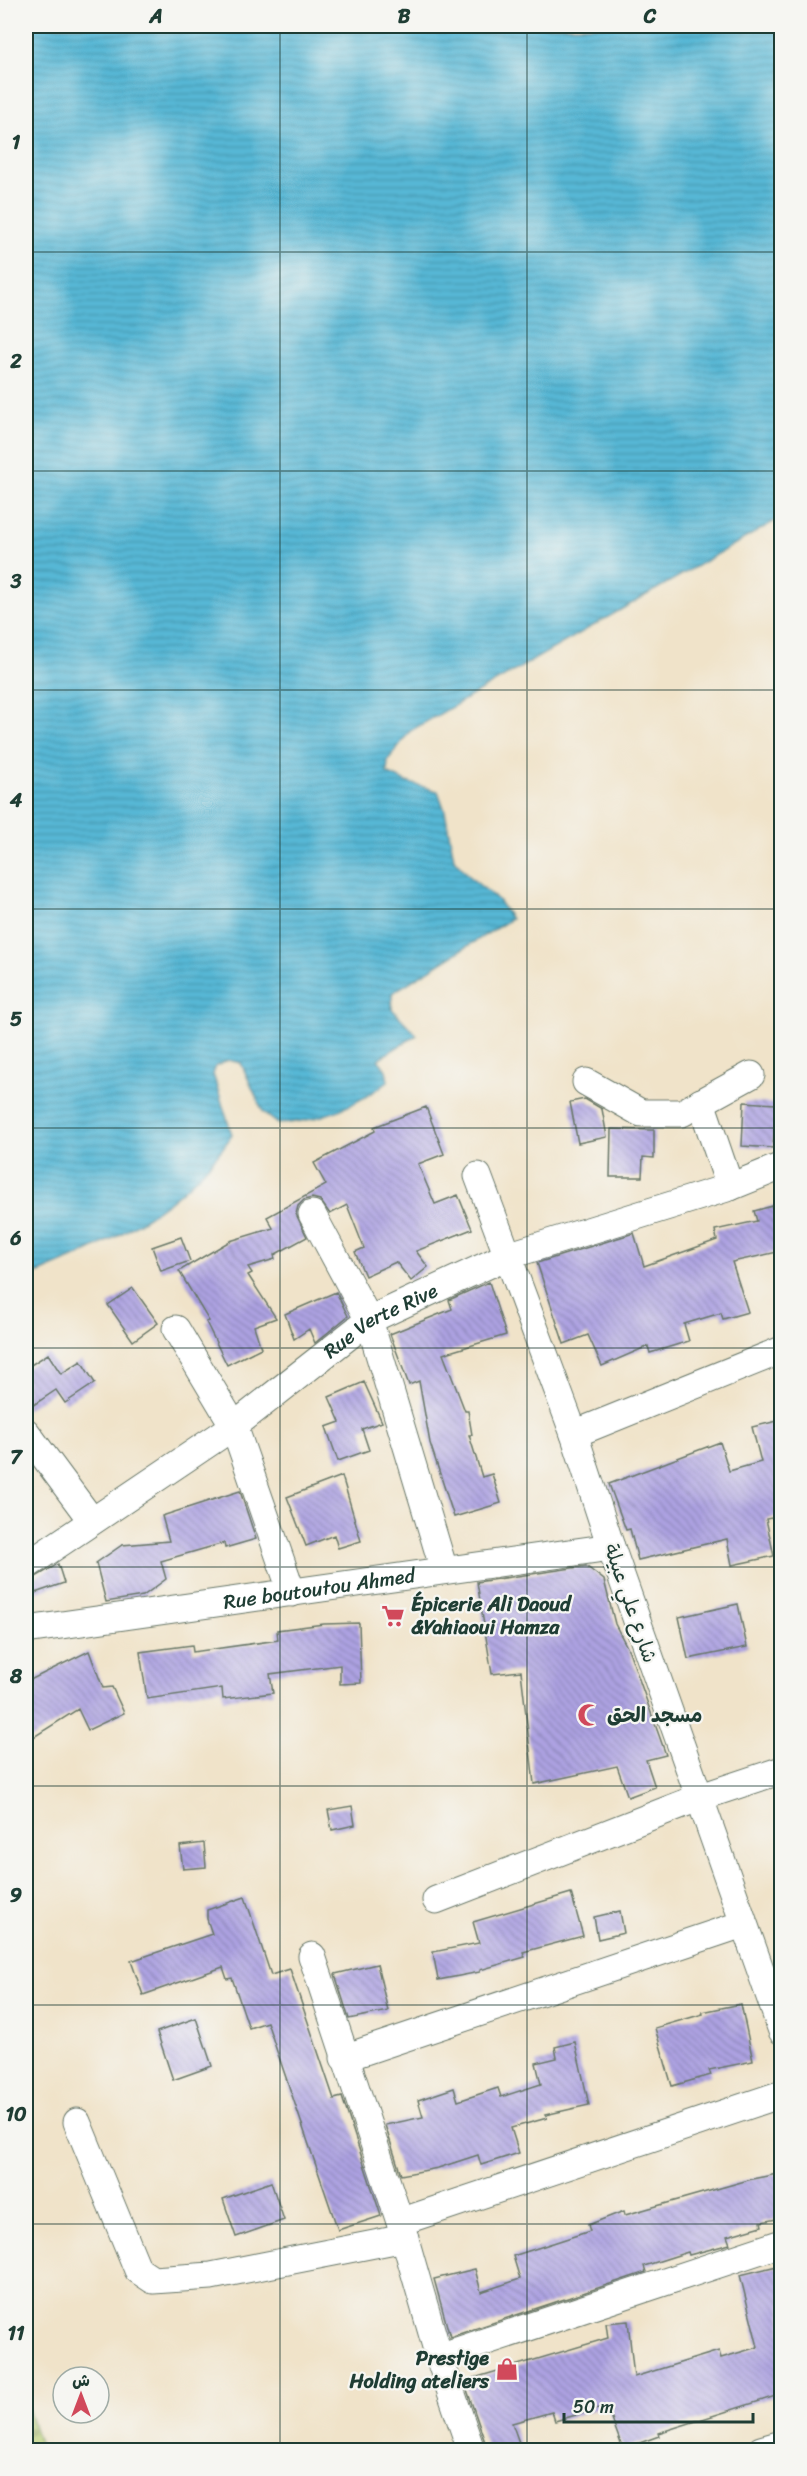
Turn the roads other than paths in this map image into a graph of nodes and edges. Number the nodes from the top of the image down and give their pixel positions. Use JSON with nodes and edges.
{"nodes":[{"id":1,"x":751,"y":1076,"type":"dead end"},
{"id":2,"x":586,"y":1082,"type":"dead end"},
{"id":3,"x":701,"y":1102,"type":"junction"},
{"id":4,"x":782,"y":1166,"type":"edge"},
{"id":5,"x":478,"y":1176,"type":"dead end"},
{"id":6,"x":730,"y":1187,"type":"junction"},
{"id":7,"x":312,"y":1214,"type":"dead end"},
{"id":8,"x":507,"y":1256,"type":"junction"},
{"id":9,"x":369,"y":1320,"type":"junction"},
{"id":10,"x":176,"y":1329,"type":"dead end"},
{"id":11,"x":782,"y":1350,"type":"edge"},
{"id":12,"x":234,"y":1426,"type":"junction"},
{"id":13,"x":26,"y":1432,"type":"edge"},
{"id":14,"x":574,"y":1434,"type":"junction"},
{"id":15,"x":92,"y":1521,"type":"junction"},
{"id":16,"x":611,"y":1547,"type":"junction"},
{"id":17,"x":26,"y":1566,"type":"edge"},
{"id":18,"x":444,"y":1570,"type":"junction"},
{"id":19,"x":292,"y":1593,"type":"junction"},
{"id":20,"x":26,"y":1630,"type":"edge"},
{"id":21,"x":782,"y":1770,"type":"edge"},
{"id":22,"x":698,"y":1798,"type":"junction"},
{"id":23,"x":436,"y":1900,"type":"dead end"},
{"id":24,"x":743,"y":1924,"type":"junction"},
{"id":25,"x":312,"y":1956,"type":"dead end"},
{"id":26,"x":772,"y":1973,"type":"edge"},
{"id":27,"x":782,"y":2031,"type":"edge"},
{"id":28,"x":345,"y":2058,"type":"junction"},
{"id":29,"x":782,"y":2094,"type":"edge"},
{"id":30,"x":77,"y":2122,"type":"dead end"},
{"id":31,"x":402,"y":2230,"type":"junction"},
{"id":32,"x":782,"y":2243,"type":"edge"},
{"id":33,"x":439,"y":2357,"type":"junction"},
{"id":34,"x":782,"y":2444,"type":"edge"},
{"id":35,"x":471,"y":2451,"type":"edge"},
{"id":36,"x":761,"y":2451,"type":"edge"}],
"edges":[{"from":1,"to":3,"type":"street"},
{"from":2,"to":3,"type":"street"},
{"from":3,"to":6,"type":"street"},
{"from":4,"to":6,"type":"street","name":"Rue Verte Rive"},
{"from":5,"to":8,"type":"street","name":"شارع علي عبيلة"},
{"from":6,"to":8,"type":"street","name":"Rue Verte Rive"},
{"from":7,"to":9,"type":"street"},
{"from":8,"to":9,"type":"street","name":"Rue Verte Rive"},
{"from":8,"to":14,"type":"street","name":"شارع علي عبيلة"},
{"from":9,"to":12,"type":"street","name":"Rue Verte Rive"},
{"from":9,"to":18,"type":"street"},
{"from":10,"to":12,"type":"street"},
{"from":11,"to":14,"type":"street"},
{"from":12,"to":15,"type":"street","name":"Rue Verte Rive"},
{"from":12,"to":19,"type":"street"},
{"from":13,"to":15,"type":"street"},
{"from":14,"to":16,"type":"street","name":"شارع علي عبيلة"},
{"from":15,"to":17,"type":"street","name":"Rue Verte Rive"},
{"from":16,"to":18,"type":"street","name":"Rue boutoutou Ahmed"},
{"from":16,"to":22,"type":"street","name":"شارع علي عبيلة"},
{"from":18,"to":19,"type":"street","name":"Rue boutoutou Ahmed"},
{"from":19,"to":20,"type":"street","name":"Rue boutoutou Ahmed"},
{"from":21,"to":22,"type":"street"},
{"from":22,"to":23,"type":"street"},
{"from":22,"to":24,"type":"street","name":"شارع علي عبيلة"},
{"from":24,"to":26,"type":"street","name":"شارع علي عبيلة"},
{"from":24,"to":28,"type":"street"},
{"from":25,"to":28,"type":"street"},
{"from":26,"to":27,"type":"street","name":"شارع علي عبيلة"},
{"from":28,"to":31,"type":"street"},
{"from":29,"to":31,"type":"street"},
{"from":30,"to":31,"type":"street"},
{"from":31,"to":33,"type":"street"},
{"from":32,"to":33,"type":"street"},
{"from":33,"to":35,"type":"street"},
{"from":34,"to":36,"type":"street"}]}
